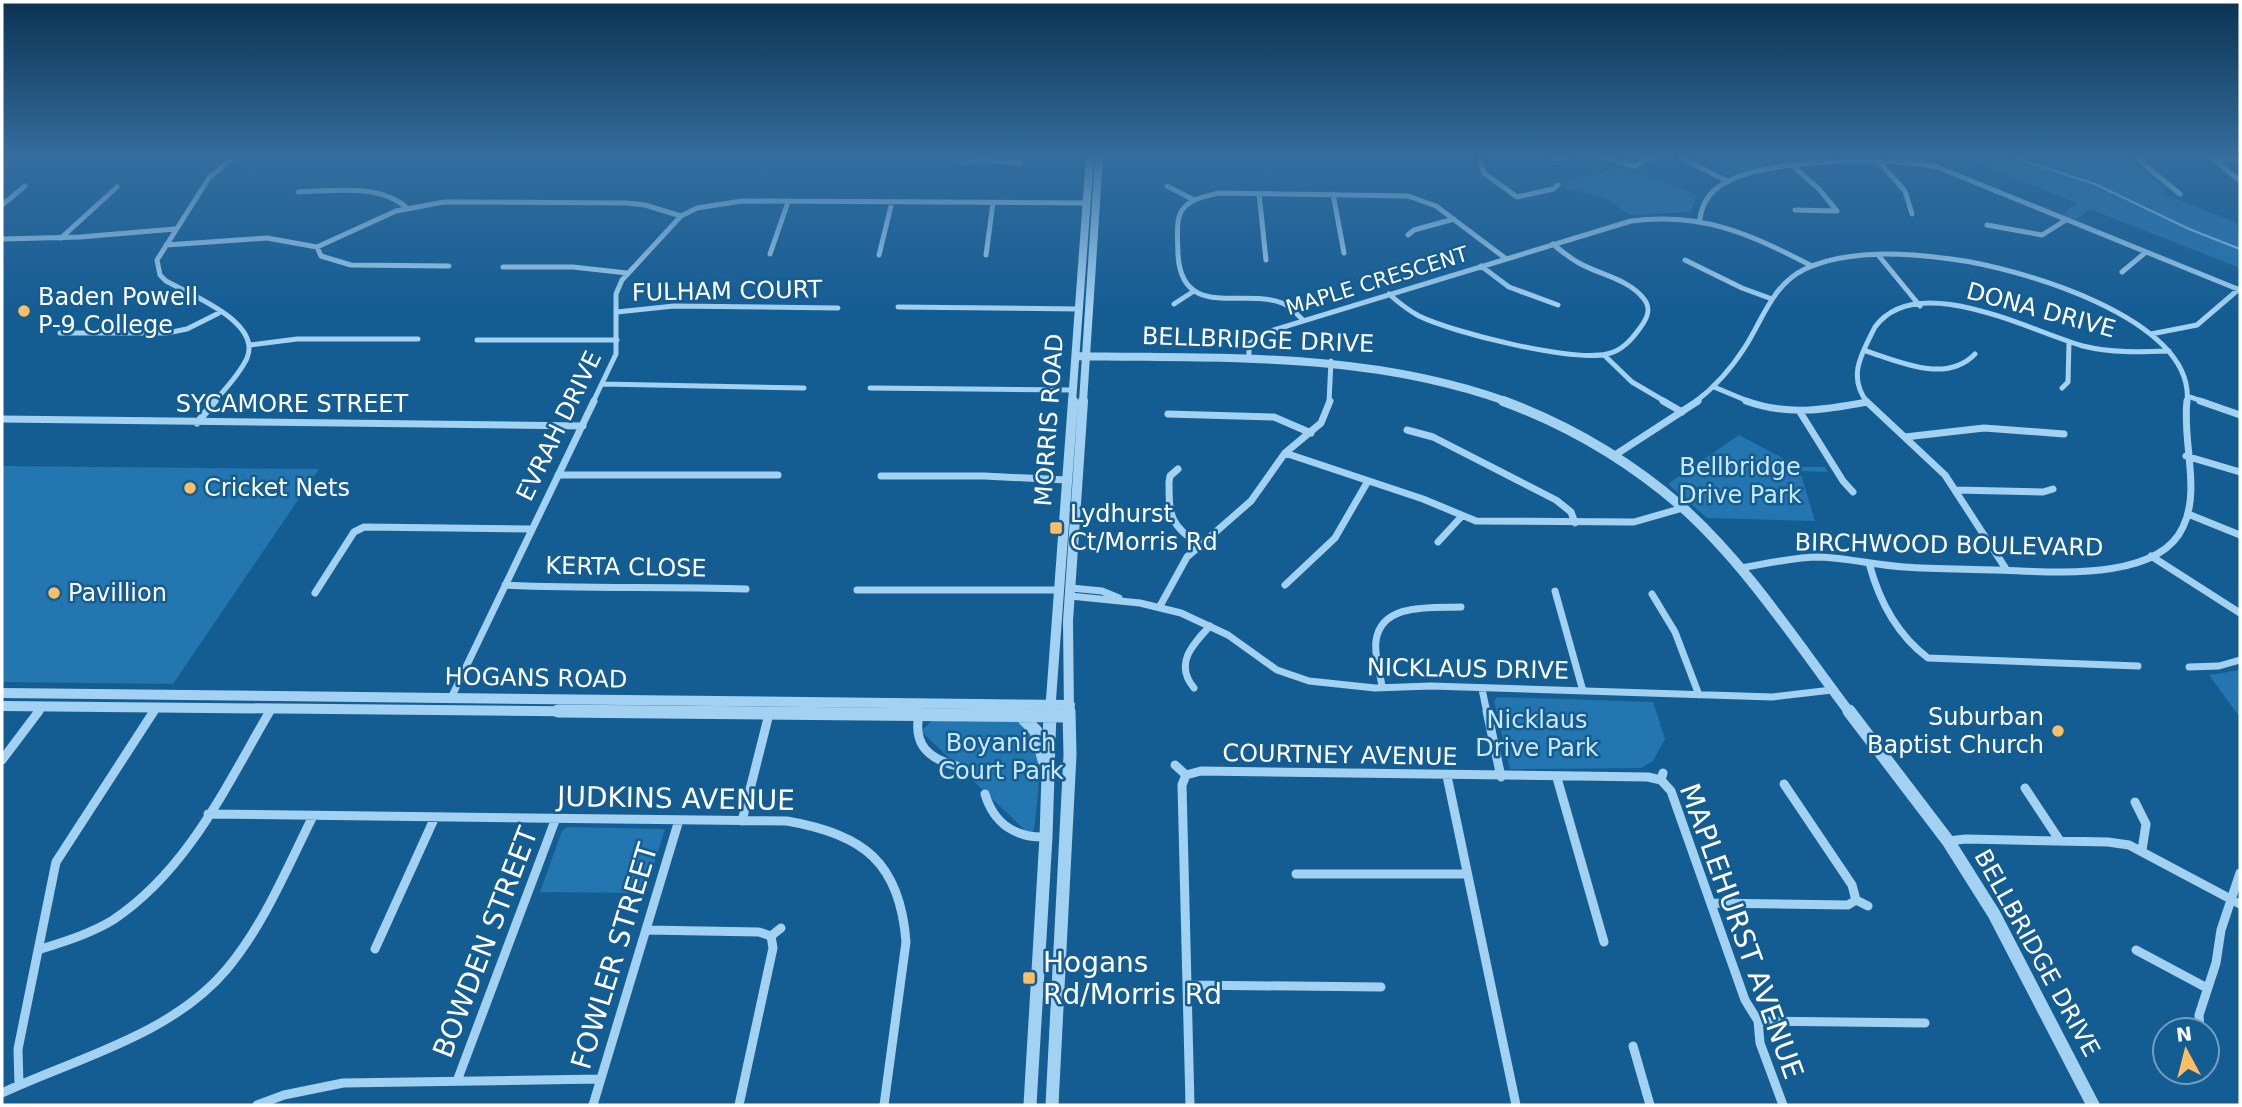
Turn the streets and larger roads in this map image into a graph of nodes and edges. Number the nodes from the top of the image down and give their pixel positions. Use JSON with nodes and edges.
{"nodes":[{"id":1,"x":93,"y":209,"type":"edge"},
{"id":2,"x":189,"y":209,"type":"edge"},
{"id":3,"x":405,"y":209,"type":"edge"},
{"id":4,"x":657,"y":209,"type":"edge"},
{"id":5,"x":696,"y":209,"type":"edge"},
{"id":6,"x":786,"y":209,"type":"edge"},
{"id":7,"x":890,"y":209,"type":"edge"},
{"id":8,"x":992,"y":209,"type":"edge"},
{"id":9,"x":1091,"y":209,"type":"edge"},
{"id":10,"x":1092,"y":209,"type":"edge"},
{"id":11,"x":1186,"y":209,"type":"edge"},
{"id":12,"x":1261,"y":209,"type":"edge"},
{"id":13,"x":1336,"y":209,"type":"edge"},
{"id":14,"x":1440,"y":209,"type":"edge"},
{"id":15,"x":1701,"y":209,"type":"edge"},
{"id":16,"x":1795,"y":209,"type":"dead end"},
{"id":17,"x":1835,"y":209,"type":"edge"},
{"id":18,"x":1910,"y":209,"type":"edge"},
{"id":19,"x":2038,"y":209,"type":"edge"},
{"id":20,"x":1912,"y":214,"type":"dead end"},
{"id":21,"x":681,"y":216,"type":"junction"},
{"id":22,"x":1454,"y":219,"type":"junction"},
{"id":23,"x":1700,"y":219,"type":"junction"},
{"id":24,"x":2066,"y":220,"type":"junction"},
{"id":25,"x":1987,"y":225,"type":"dead end"},
{"id":26,"x":175,"y":229,"type":"junction"},
{"id":27,"x":1408,"y":235,"type":"dead end"},
{"id":28,"x":61,"y":238,"type":"junction"},
{"id":29,"x":2,"y":239,"type":"edge"},
{"id":30,"x":1553,"y":244,"type":"junction"},
{"id":31,"x":166,"y":245,"type":"junction"},
{"id":32,"x":317,"y":247,"type":"junction"},
{"id":33,"x":2146,"y":252,"type":"junction"},
{"id":34,"x":1344,"y":253,"type":"dead end"},
{"id":35,"x":770,"y":254,"type":"dead end"},
{"id":36,"x":879,"y":255,"type":"dead end"},
{"id":37,"x":986,"y":255,"type":"dead end"},
{"id":38,"x":1879,"y":256,"type":"junction"},
{"id":39,"x":1505,"y":258,"type":"junction"},
{"id":40,"x":1266,"y":260,"type":"dead end"},
{"id":41,"x":1685,"y":260,"type":"dead end"},
{"id":42,"x":449,"y":266,"type":"dead end"},
{"id":43,"x":1481,"y":266,"type":"junction"},
{"id":44,"x":1811,"y":266,"type":"junction"},
{"id":45,"x":503,"y":267,"type":"dead end"},
{"id":46,"x":2122,"y":272,"type":"dead end"},
{"id":47,"x":627,"y":273,"type":"junction"},
{"id":48,"x":2240,"y":289,"type":"edge"},
{"id":49,"x":1194,"y":291,"type":"junction"},
{"id":50,"x":1389,"y":294,"type":"junction"},
{"id":51,"x":1772,"y":299,"type":"junction"},
{"id":52,"x":1174,"y":304,"type":"dead end"},
{"id":53,"x":1558,"y":305,"type":"dead end"},
{"id":54,"x":1920,"y":306,"type":"junction"},
{"id":55,"x":898,"y":307,"type":"dead end"},
{"id":56,"x":838,"y":308,"type":"dead end"},
{"id":57,"x":1080,"y":309,"type":"junction"},
{"id":58,"x":617,"y":312,"type":"junction"},
{"id":59,"x":219,"y":313,"type":"junction"},
{"id":60,"x":1303,"y":320,"type":"junction"},
{"id":61,"x":60,"y":333,"type":"dead end"},
{"id":62,"x":2151,"y":334,"type":"junction"},
{"id":63,"x":418,"y":339,"type":"dead end"},
{"id":64,"x":477,"y":340,"type":"dead end"},
{"id":65,"x":617,"y":341,"type":"junction"},
{"id":66,"x":2070,"y":342,"type":"junction"},
{"id":67,"x":250,"y":345,"type":"junction"},
{"id":68,"x":1866,"y":351,"type":"junction"},
{"id":69,"x":2169,"y":351,"type":"junction"},
{"id":70,"x":1975,"y":354,"type":"dead end"},
{"id":71,"x":1604,"y":355,"type":"junction"},
{"id":72,"x":1081,"y":356,"type":"junction"},
{"id":73,"x":1249,"y":359,"type":"junction"},
{"id":74,"x":1331,"y":361,"type":"junction"},
{"id":75,"x":602,"y":384,"type":"junction"},
{"id":76,"x":1077,"y":384,"type":"junction"},
{"id":77,"x":804,"y":387,"type":"dead end"},
{"id":78,"x":1714,"y":387,"type":"junction"},
{"id":79,"x":2062,"y":387,"type":"dead end"},
{"id":80,"x":870,"y":388,"type":"dead end"},
{"id":81,"x":2190,"y":397,"type":"junction"},
{"id":82,"x":1867,"y":402,"type":"junction"},
{"id":83,"x":1682,"y":412,"type":"junction"},
{"id":84,"x":1801,"y":412,"type":"junction"},
{"id":85,"x":1168,"y":414,"type":"dead end"},
{"id":86,"x":2240,"y":415,"type":"edge"},
{"id":87,"x":2,"y":419,"type":"edge"},
{"id":88,"x":197,"y":423,"type":"junction"},
{"id":89,"x":583,"y":426,"type":"junction"},
{"id":90,"x":1407,"y":430,"type":"dead end"},
{"id":91,"x":1311,"y":433,"type":"junction"},
{"id":92,"x":2064,"y":434,"type":"dead end"},
{"id":93,"x":1905,"y":437,"type":"junction"},
{"id":94,"x":1286,"y":453,"type":"junction"},
{"id":95,"x":1615,"y":455,"type":"junction"},
{"id":96,"x":2186,"y":456,"type":"junction"},
{"id":97,"x":1178,"y":470,"type":"dead end"},
{"id":98,"x":2240,"y":472,"type":"edge"},
{"id":99,"x":558,"y":475,"type":"junction"},
{"id":100,"x":778,"y":475,"type":"dead end"},
{"id":101,"x":881,"y":476,"type":"dead end"},
{"id":102,"x":1068,"y":480,"type":"junction"},
{"id":103,"x":1368,"y":481,"type":"junction"},
{"id":104,"x":2053,"y":489,"type":"dead end"},
{"id":105,"x":1956,"y":490,"type":"junction"},
{"id":106,"x":1853,"y":492,"type":"dead end"},
{"id":107,"x":1683,"y":508,"type":"junction"},
{"id":108,"x":2188,"y":514,"type":"junction"},
{"id":109,"x":1461,"y":517,"type":"junction"},
{"id":110,"x":354,"y":522,"type":"dead end"},
{"id":111,"x":1575,"y":523,"type":"junction"},
{"id":112,"x":360,"y":529,"type":"junction"},
{"id":113,"x":531,"y":529,"type":"junction"},
{"id":114,"x":2240,"y":535,"type":"edge"},
{"id":115,"x":1438,"y":542,"type":"dead end"},
{"id":116,"x":1199,"y":544,"type":"junction"},
{"id":117,"x":2151,"y":556,"type":"junction"},
{"id":118,"x":1869,"y":564,"type":"junction"},
{"id":119,"x":1740,"y":568,"type":"junction"},
{"id":120,"x":2006,"y":569,"type":"junction"},
{"id":121,"x":505,"y":585,"type":"junction"},
{"id":122,"x":1285,"y":585,"type":"dead end"},
{"id":123,"x":746,"y":589,"type":"dead end"},
{"id":124,"x":857,"y":589,"type":"dead end"},
{"id":125,"x":1067,"y":591,"type":"junction"},
{"id":126,"x":1555,"y":591,"type":"dead end"},
{"id":127,"x":316,"y":593,"type":"dead end"},
{"id":128,"x":1652,"y":594,"type":"dead end"},
{"id":129,"x":1160,"y":606,"type":"junction"},
{"id":130,"x":1461,"y":607,"type":"dead end"},
{"id":131,"x":2240,"y":613,"type":"edge"},
{"id":132,"x":1210,"y":626,"type":"junction"},
{"id":133,"x":2240,"y":660,"type":"edge"},
{"id":134,"x":2138,"y":666,"type":"dead end"},
{"id":135,"x":2189,"y":667,"type":"dead end"},
{"id":136,"x":1382,"y":686,"type":"junction"},
{"id":137,"x":1194,"y":688,"type":"dead end"},
{"id":138,"x":1482,"y":689,"type":"junction"},
{"id":139,"x":1832,"y":690,"type":"junction"},
{"id":140,"x":1583,"y":691,"type":"junction"},
{"id":141,"x":2,"y":692,"type":"edge"},
{"id":142,"x":134,"y":692,"type":"junction"},
{"id":143,"x":54,"y":693,"type":"junction"},
{"id":144,"x":1699,"y":695,"type":"junction"},
{"id":145,"x":451,"y":698,"type":"junction"},
{"id":146,"x":2,"y":706,"type":"edge"},
{"id":147,"x":43,"y":706,"type":"junction"},
{"id":148,"x":130,"y":707,"type":"junction"},
{"id":149,"x":157,"y":707,"type":"junction"},
{"id":150,"x":271,"y":709,"type":"junction"},
{"id":151,"x":445,"y":710,"type":"junction"},
{"id":152,"x":1070,"y":710,"type":"junction"},
{"id":153,"x":1051,"y":711,"type":"junction"},
{"id":154,"x":769,"y":713,"type":"junction"},
{"id":155,"x":919,"y":715,"type":"junction"},
{"id":156,"x":1021,"y":716,"type":"junction"},
{"id":157,"x":2,"y":760,"type":"edge"},
{"id":158,"x":957,"y":765,"type":"dead end"},
{"id":159,"x":1175,"y":765,"type":"dead end"},
{"id":160,"x":1186,"y":775,"type":"junction"},
{"id":161,"x":1447,"y":776,"type":"junction"},
{"id":162,"x":1662,"y":776,"type":"joint"},
{"id":163,"x":1501,"y":778,"type":"junction"},
{"id":164,"x":1557,"y":778,"type":"junction"},
{"id":165,"x":1048,"y":780,"type":"junction"},
{"id":166,"x":1784,"y":784,"type":"dead end"},
{"id":167,"x":2025,"y":788,"type":"dead end"},
{"id":168,"x":985,"y":794,"type":"dead end"},
{"id":169,"x":2135,"y":802,"type":"dead end"},
{"id":170,"x":208,"y":814,"type":"junction"},
{"id":171,"x":313,"y":816,"type":"junction"},
{"id":172,"x":435,"y":817,"type":"junction"},
{"id":173,"x":556,"y":818,"type":"junction"},
{"id":174,"x":679,"y":820,"type":"junction"},
{"id":175,"x":742,"y":821,"type":"junction"},
{"id":176,"x":1046,"y":837,"type":"junction"},
{"id":177,"x":1948,"y":841,"type":"junction"},
{"id":178,"x":2060,"y":841,"type":"junction"},
{"id":179,"x":2142,"y":850,"type":"junction"},
{"id":180,"x":2240,"y":873,"type":"edge"},
{"id":181,"x":1296,"y":874,"type":"dead end"},
{"id":182,"x":1467,"y":874,"type":"junction"},
{"id":183,"x":1856,"y":900,"type":"junction"},
{"id":184,"x":2236,"y":902,"type":"edge"},
{"id":185,"x":1711,"y":903,"type":"junction"},
{"id":186,"x":1868,"y":906,"type":"dead end"},
{"id":187,"x":782,"y":928,"type":"dead end"},
{"id":188,"x":646,"y":930,"type":"junction"},
{"id":189,"x":771,"y":936,"type":"junction"},
{"id":190,"x":1604,"y":942,"type":"dead end"},
{"id":191,"x":375,"y":949,"type":"dead end"},
{"id":192,"x":38,"y":950,"type":"junction"},
{"id":193,"x":2136,"y":950,"type":"dead end"},
{"id":194,"x":1187,"y":985,"type":"junction"},
{"id":195,"x":1381,"y":987,"type":"dead end"},
{"id":196,"x":2207,"y":988,"type":"junction"},
{"id":197,"x":2199,"y":1016,"type":"edge"},
{"id":198,"x":1758,"y":1021,"type":"junction"},
{"id":199,"x":1926,"y":1023,"type":"dead end"},
{"id":200,"x":1633,"y":1046,"type":"dead end"},
{"id":201,"x":600,"y":1079,"type":"junction"},
{"id":202,"x":457,"y":1081,"type":"junction"},
{"id":203,"x":19,"y":1085,"type":"junction"},
{"id":204,"x":2,"y":1093,"type":"edge"},
{"id":205,"x":257,"y":1105,"type":"edge"},
{"id":206,"x":593,"y":1105,"type":"edge"},
{"id":207,"x":739,"y":1105,"type":"edge"},
{"id":208,"x":884,"y":1105,"type":"edge"},
{"id":209,"x":1030,"y":1105,"type":"edge"},
{"id":210,"x":1052,"y":1105,"type":"edge"},
{"id":211,"x":1190,"y":1105,"type":"edge"},
{"id":212,"x":1516,"y":1105,"type":"edge"},
{"id":213,"x":1650,"y":1105,"type":"edge"},
{"id":214,"x":1783,"y":1105,"type":"edge"},
{"id":215,"x":2093,"y":1105,"type":"edge"}],
"edges":[{"from":1,"to":28,"type":"street"},
{"from":2,"to":26,"type":"street"},
{"from":3,"to":32,"type":"street"},
{"from":4,"to":21,"type":"street"},
{"from":5,"to":21,"type":"street","name":"EVRAH DRIVE"},
{"from":6,"to":35,"type":"street"},
{"from":7,"to":36,"type":"street"},
{"from":8,"to":37,"type":"street"},
{"from":9,"to":57,"type":"street","name":"MORRIS ROAD"},
{"from":10,"to":72,"type":"street","name":"MORRIS ROAD"},
{"from":11,"to":49,"type":"street"},
{"from":12,"to":40,"type":"street"},
{"from":13,"to":34,"type":"street"},
{"from":14,"to":22,"type":"street"},
{"from":15,"to":23,"type":"street"},
{"from":16,"to":17,"type":"street"},
{"from":18,"to":20,"type":"street"},
{"from":19,"to":24,"type":"street"},
{"from":21,"to":47,"type":"street","name":"EVRAH DRIVE"},
{"from":22,"to":27,"type":"street"},
{"from":22,"to":39,"type":"street"},
{"from":23,"to":30,"type":"street","name":"MAPLE CRESCENT"},
{"from":23,"to":44,"type":"street","name":"MAPLE CRESCENT"},
{"from":24,"to":25,"type":"street"},
{"from":24,"to":33,"type":"street"},
{"from":26,"to":28,"type":"street"},
{"from":26,"to":31,"type":"street"},
{"from":28,"to":29,"type":"street"},
{"from":30,"to":39,"type":"street","name":"MAPLE CRESCENT"},
{"from":30,"to":71,"type":"street"},
{"from":31,"to":32,"type":"street"},
{"from":31,"to":59,"type":"street"},
{"from":32,"to":42,"type":"street"},
{"from":33,"to":46,"type":"street"},
{"from":33,"to":48,"type":"street"},
{"from":38,"to":44,"type":"street"},
{"from":38,"to":54,"type":"street"},
{"from":38,"to":62,"type":"street"},
{"from":39,"to":43,"type":"street","name":"MAPLE CRESCENT"},
{"from":41,"to":51,"type":"street"},
{"from":43,"to":50,"type":"street","name":"MAPLE CRESCENT"},
{"from":43,"to":53,"type":"street"},
{"from":44,"to":51,"type":"street"},
{"from":45,"to":47,"type":"street"},
{"from":47,"to":58,"type":"street","name":"EVRAH DRIVE"},
{"from":48,"to":62,"type":"street"},
{"from":49,"to":52,"type":"street"},
{"from":49,"to":60,"type":"street"},
{"from":50,"to":60,"type":"street","name":"MAPLE CRESCENT"},
{"from":50,"to":71,"type":"street"},
{"from":51,"to":78,"type":"street"},
{"from":54,"to":66,"type":"street","name":"DONA DRIVE"},
{"from":54,"to":68,"type":"street","name":"DONA DRIVE"},
{"from":55,"to":57,"type":"street"},
{"from":56,"to":58,"type":"street","name":"FULHAM COURT"},
{"from":57,"to":72,"type":"street","name":"MORRIS ROAD"},
{"from":58,"to":65,"type":"street","name":"EVRAH DRIVE"},
{"from":59,"to":61,"type":"street"},
{"from":59,"to":67,"type":"street"},
{"from":60,"to":73,"type":"street","name":"MAPLE CRESCENT"},
{"from":62,"to":69,"type":"street"},
{"from":63,"to":67,"type":"street"},
{"from":64,"to":65,"type":"street"},
{"from":65,"to":75,"type":"street","name":"EVRAH DRIVE"},
{"from":66,"to":69,"type":"street","name":"DONA DRIVE"},
{"from":66,"to":79,"type":"street"},
{"from":67,"to":88,"type":"street"},
{"from":68,"to":70,"type":"street"},
{"from":68,"to":82,"type":"street","name":"DONA DRIVE"},
{"from":69,"to":81,"type":"street"},
{"from":71,"to":83,"type":"street"},
{"from":72,"to":73,"type":"street","name":"BELLBRIDGE DRIVE"},
{"from":72,"to":76,"type":"street","name":"MORRIS ROAD"},
{"from":73,"to":74,"type":"street","name":"BELLBRIDGE DRIVE"},
{"from":74,"to":91,"type":"street"},
{"from":74,"to":95,"type":"street","name":"BELLBRIDGE DRIVE"},
{"from":75,"to":77,"type":"street"},
{"from":75,"to":89,"type":"street","name":"EVRAH DRIVE"},
{"from":76,"to":80,"type":"street"},
{"from":76,"to":102,"type":"street","name":"MORRIS ROAD"},
{"from":76,"to":125,"type":"street","name":"MORRIS ROAD"},
{"from":78,"to":83,"type":"street"},
{"from":78,"to":84,"type":"street"},
{"from":81,"to":86,"type":"street"},
{"from":81,"to":96,"type":"street"},
{"from":82,"to":84,"type":"street"},
{"from":82,"to":93,"type":"street"},
{"from":83,"to":95,"type":"street"},
{"from":84,"to":106,"type":"street"},
{"from":85,"to":91,"type":"street"},
{"from":87,"to":88,"type":"street","name":"SYCAMORE STREET"},
{"from":88,"to":89,"type":"street","name":"SYCAMORE STREET"},
{"from":89,"to":99,"type":"street","name":"EVRAH DRIVE"},
{"from":90,"to":111,"type":"street"},
{"from":91,"to":94,"type":"street"},
{"from":92,"to":93,"type":"street"},
{"from":93,"to":105,"type":"street"},
{"from":94,"to":103,"type":"street"},
{"from":94,"to":116,"type":"street"},
{"from":95,"to":107,"type":"street","name":"BELLBRIDGE DRIVE"},
{"from":96,"to":98,"type":"street"},
{"from":96,"to":108,"type":"street"},
{"from":97,"to":116,"type":"street"},
{"from":99,"to":100,"type":"street"},
{"from":99,"to":113,"type":"street","name":"EVRAH DRIVE"},
{"from":101,"to":102,"type":"street"},
{"from":102,"to":125,"type":"street","name":"MORRIS ROAD"},
{"from":103,"to":109,"type":"street"},
{"from":103,"to":122,"type":"street"},
{"from":104,"to":105,"type":"street"},
{"from":105,"to":120,"type":"street"},
{"from":107,"to":111,"type":"street"},
{"from":107,"to":119,"type":"street","name":"BELLBRIDGE DRIVE"},
{"from":108,"to":114,"type":"street"},
{"from":108,"to":117,"type":"street","name":"BIRCHWOOD BOULEVARD"},
{"from":109,"to":111,"type":"street"},
{"from":109,"to":115,"type":"street"},
{"from":110,"to":112,"type":"street"},
{"from":112,"to":113,"type":"street"},
{"from":112,"to":127,"type":"street"},
{"from":113,"to":121,"type":"street","name":"EVRAH DRIVE"},
{"from":116,"to":129,"type":"street"},
{"from":117,"to":120,"type":"street","name":"BIRCHWOOD BOULEVARD"},
{"from":117,"to":131,"type":"street"},
{"from":118,"to":119,"type":"street","name":"BIRCHWOOD BOULEVARD"},
{"from":118,"to":120,"type":"street","name":"BIRCHWOOD BOULEVARD"},
{"from":118,"to":134,"type":"street"},
{"from":119,"to":139,"type":"street","name":"BELLBRIDGE DRIVE"},
{"from":121,"to":123,"type":"street","name":"KERTA CLOSE"},
{"from":121,"to":145,"type":"street","name":"EVRAH DRIVE"},
{"from":124,"to":125,"type":"street","name":"NICKLAUS DRIVE"},
{"from":125,"to":129,"type":"street","name":"NICKLAUS DRIVE"},
{"from":125,"to":152,"type":"street","name":"MORRIS ROAD"},
{"from":125,"to":153,"type":"street","name":"MORRIS ROAD"},
{"from":126,"to":140,"type":"street"},
{"from":128,"to":144,"type":"street"},
{"from":129,"to":132,"type":"street","name":"NICKLAUS DRIVE"},
{"from":130,"to":136,"type":"street"},
{"from":132,"to":136,"type":"street","name":"NICKLAUS DRIVE"},
{"from":132,"to":137,"type":"street"},
{"from":133,"to":135,"type":"street"},
{"from":136,"to":138,"type":"street","name":"NICKLAUS DRIVE"},
{"from":138,"to":140,"type":"street","name":"NICKLAUS DRIVE"},
{"from":138,"to":163,"type":"street"},
{"from":139,"to":144,"type":"street","name":"NICKLAUS DRIVE"},
{"from":139,"to":177,"type":"street","name":"BELLBRIDGE DRIVE"},
{"from":140,"to":144,"type":"street","name":"NICKLAUS DRIVE"},
{"from":141,"to":143,"type":"street","name":"HOGANS ROAD"},
{"from":142,"to":143,"type":"street","name":"HOGANS ROAD"},
{"from":142,"to":145,"type":"street","name":"HOGANS ROAD"},
{"from":142,"to":148,"type":"street"},
{"from":143,"to":147,"type":"street"},
{"from":145,"to":151,"type":"street"},
{"from":145,"to":153,"type":"street","name":"HOGANS ROAD"},
{"from":146,"to":147,"type":"street","name":"HOGANS ROAD"},
{"from":147,"to":148,"type":"street","name":"HOGANS ROAD"},
{"from":147,"to":157,"type":"street"},
{"from":148,"to":149,"type":"street","name":"HOGANS ROAD"},
{"from":149,"to":150,"type":"street","name":"HOGANS ROAD"},
{"from":149,"to":192,"type":"street"},
{"from":150,"to":151,"type":"street","name":"HOGANS ROAD"},
{"from":150,"to":170,"type":"street"},
{"from":151,"to":154,"type":"street","name":"HOGANS ROAD"},
{"from":152,"to":153,"type":"street","name":"HOGANS ROAD"},
{"from":152,"to":210,"type":"street","name":"MORRIS ROAD"},
{"from":153,"to":156,"type":"street","name":"HOGANS ROAD"},
{"from":153,"to":165,"type":"street","name":"MORRIS ROAD"},
{"from":154,"to":155,"type":"street","name":"HOGANS ROAD"},
{"from":154,"to":175,"type":"street"},
{"from":155,"to":156,"type":"street","name":"HOGANS ROAD"},
{"from":155,"to":158,"type":"street"},
{"from":156,"to":165,"type":"street"},
{"from":159,"to":160,"type":"street"},
{"from":160,"to":161,"type":"street","name":"COURTNEY AVENUE"},
{"from":160,"to":194,"type":"street"},
{"from":161,"to":163,"type":"street","name":"COURTNEY AVENUE"},
{"from":161,"to":182,"type":"street"},
{"from":162,"to":164,"type":"street","name":"COURTNEY AVENUE"},
{"from":162,"to":185,"type":"street","name":"MAPLEHURST AVENUE"},
{"from":163,"to":164,"type":"street","name":"COURTNEY AVENUE"},
{"from":164,"to":190,"type":"street"},
{"from":165,"to":176,"type":"street","name":"MORRIS ROAD"},
{"from":166,"to":183,"type":"street"},
{"from":167,"to":178,"type":"street"},
{"from":168,"to":176,"type":"street"},
{"from":169,"to":179,"type":"street"},
{"from":170,"to":171,"type":"street","name":"JUDKINS AVENUE"},
{"from":170,"to":192,"type":"street"},
{"from":171,"to":172,"type":"street","name":"JUDKINS AVENUE"},
{"from":171,"to":203,"type":"street"},
{"from":172,"to":173,"type":"street","name":"JUDKINS AVENUE"},
{"from":172,"to":191,"type":"street"},
{"from":173,"to":174,"type":"street","name":"JUDKINS AVENUE"},
{"from":173,"to":202,"type":"street","name":"BOWDEN STREET"},
{"from":174,"to":175,"type":"street","name":"JUDKINS AVENUE"},
{"from":174,"to":188,"type":"street","name":"FOWLER STREET"},
{"from":175,"to":208,"type":"street","name":"JUDKINS AVENUE"},
{"from":176,"to":209,"type":"street","name":"MORRIS ROAD"},
{"from":177,"to":178,"type":"street"},
{"from":177,"to":215,"type":"street","name":"BELLBRIDGE DRIVE"},
{"from":178,"to":179,"type":"street"},
{"from":179,"to":184,"type":"street"},
{"from":180,"to":184,"type":"street"},
{"from":181,"to":182,"type":"street"},
{"from":182,"to":212,"type":"street"},
{"from":183,"to":185,"type":"street"},
{"from":183,"to":186,"type":"street"},
{"from":184,"to":196,"type":"street"},
{"from":185,"to":198,"type":"street","name":"MAPLEHURST AVENUE"},
{"from":187,"to":189,"type":"street"},
{"from":188,"to":189,"type":"street"},
{"from":188,"to":201,"type":"street","name":"FOWLER STREET"},
{"from":189,"to":207,"type":"street"},
{"from":192,"to":203,"type":"street"},
{"from":193,"to":196,"type":"street"},
{"from":194,"to":195,"type":"street"},
{"from":194,"to":211,"type":"street"},
{"from":196,"to":197,"type":"street"},
{"from":198,"to":199,"type":"street"},
{"from":198,"to":214,"type":"street","name":"MAPLEHURST AVENUE"},
{"from":200,"to":213,"type":"street"},
{"from":201,"to":202,"type":"street"},
{"from":201,"to":206,"type":"street","name":"FOWLER STREET"},
{"from":202,"to":205,"type":"street"},
{"from":203,"to":204,"type":"street"}]}
